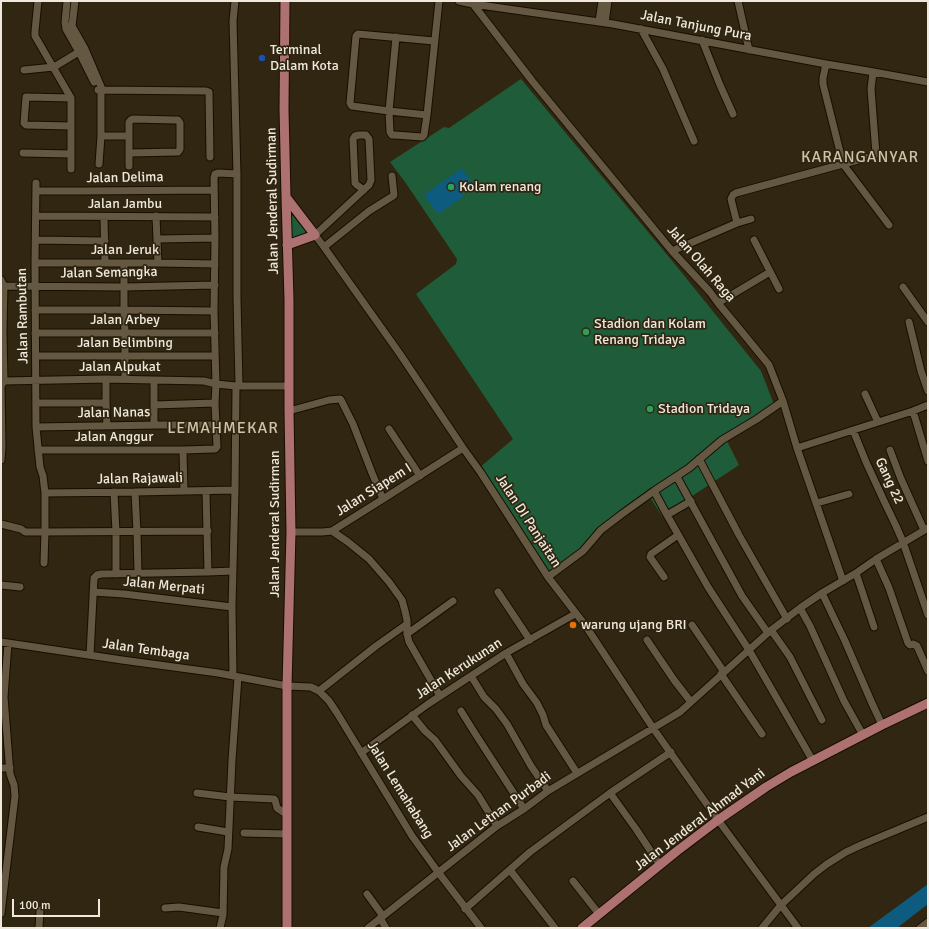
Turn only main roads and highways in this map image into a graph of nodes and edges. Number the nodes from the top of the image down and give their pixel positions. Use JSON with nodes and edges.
{"nodes":[{"id":1,"x":285,"y":1,"type":"edge"},
{"id":2,"x":286,"y":197,"type":"junction"},
{"id":3,"x":287,"y":245,"type":"junction"},
{"id":4,"x":928,"y":703,"type":"edge"},
{"id":5,"x":287,"y":928,"type":"edge"},
{"id":6,"x":582,"y":928,"type":"edge"}],
"edges":[{"from":1,"to":2,"type":"main road","name":"Jalan Jenderal Sudirman"},
{"from":2,"to":3,"type":"main road","name":"Jalan Jenderal Sudirman"},
{"from":2,"to":3,"type":"main road"},
{"from":3,"to":5,"type":"main road","name":"Jalan Jenderal Sudirman"},
{"from":4,"to":6,"type":"main road","name":"Jalan Jenderal Ahmad Yani"}]}
